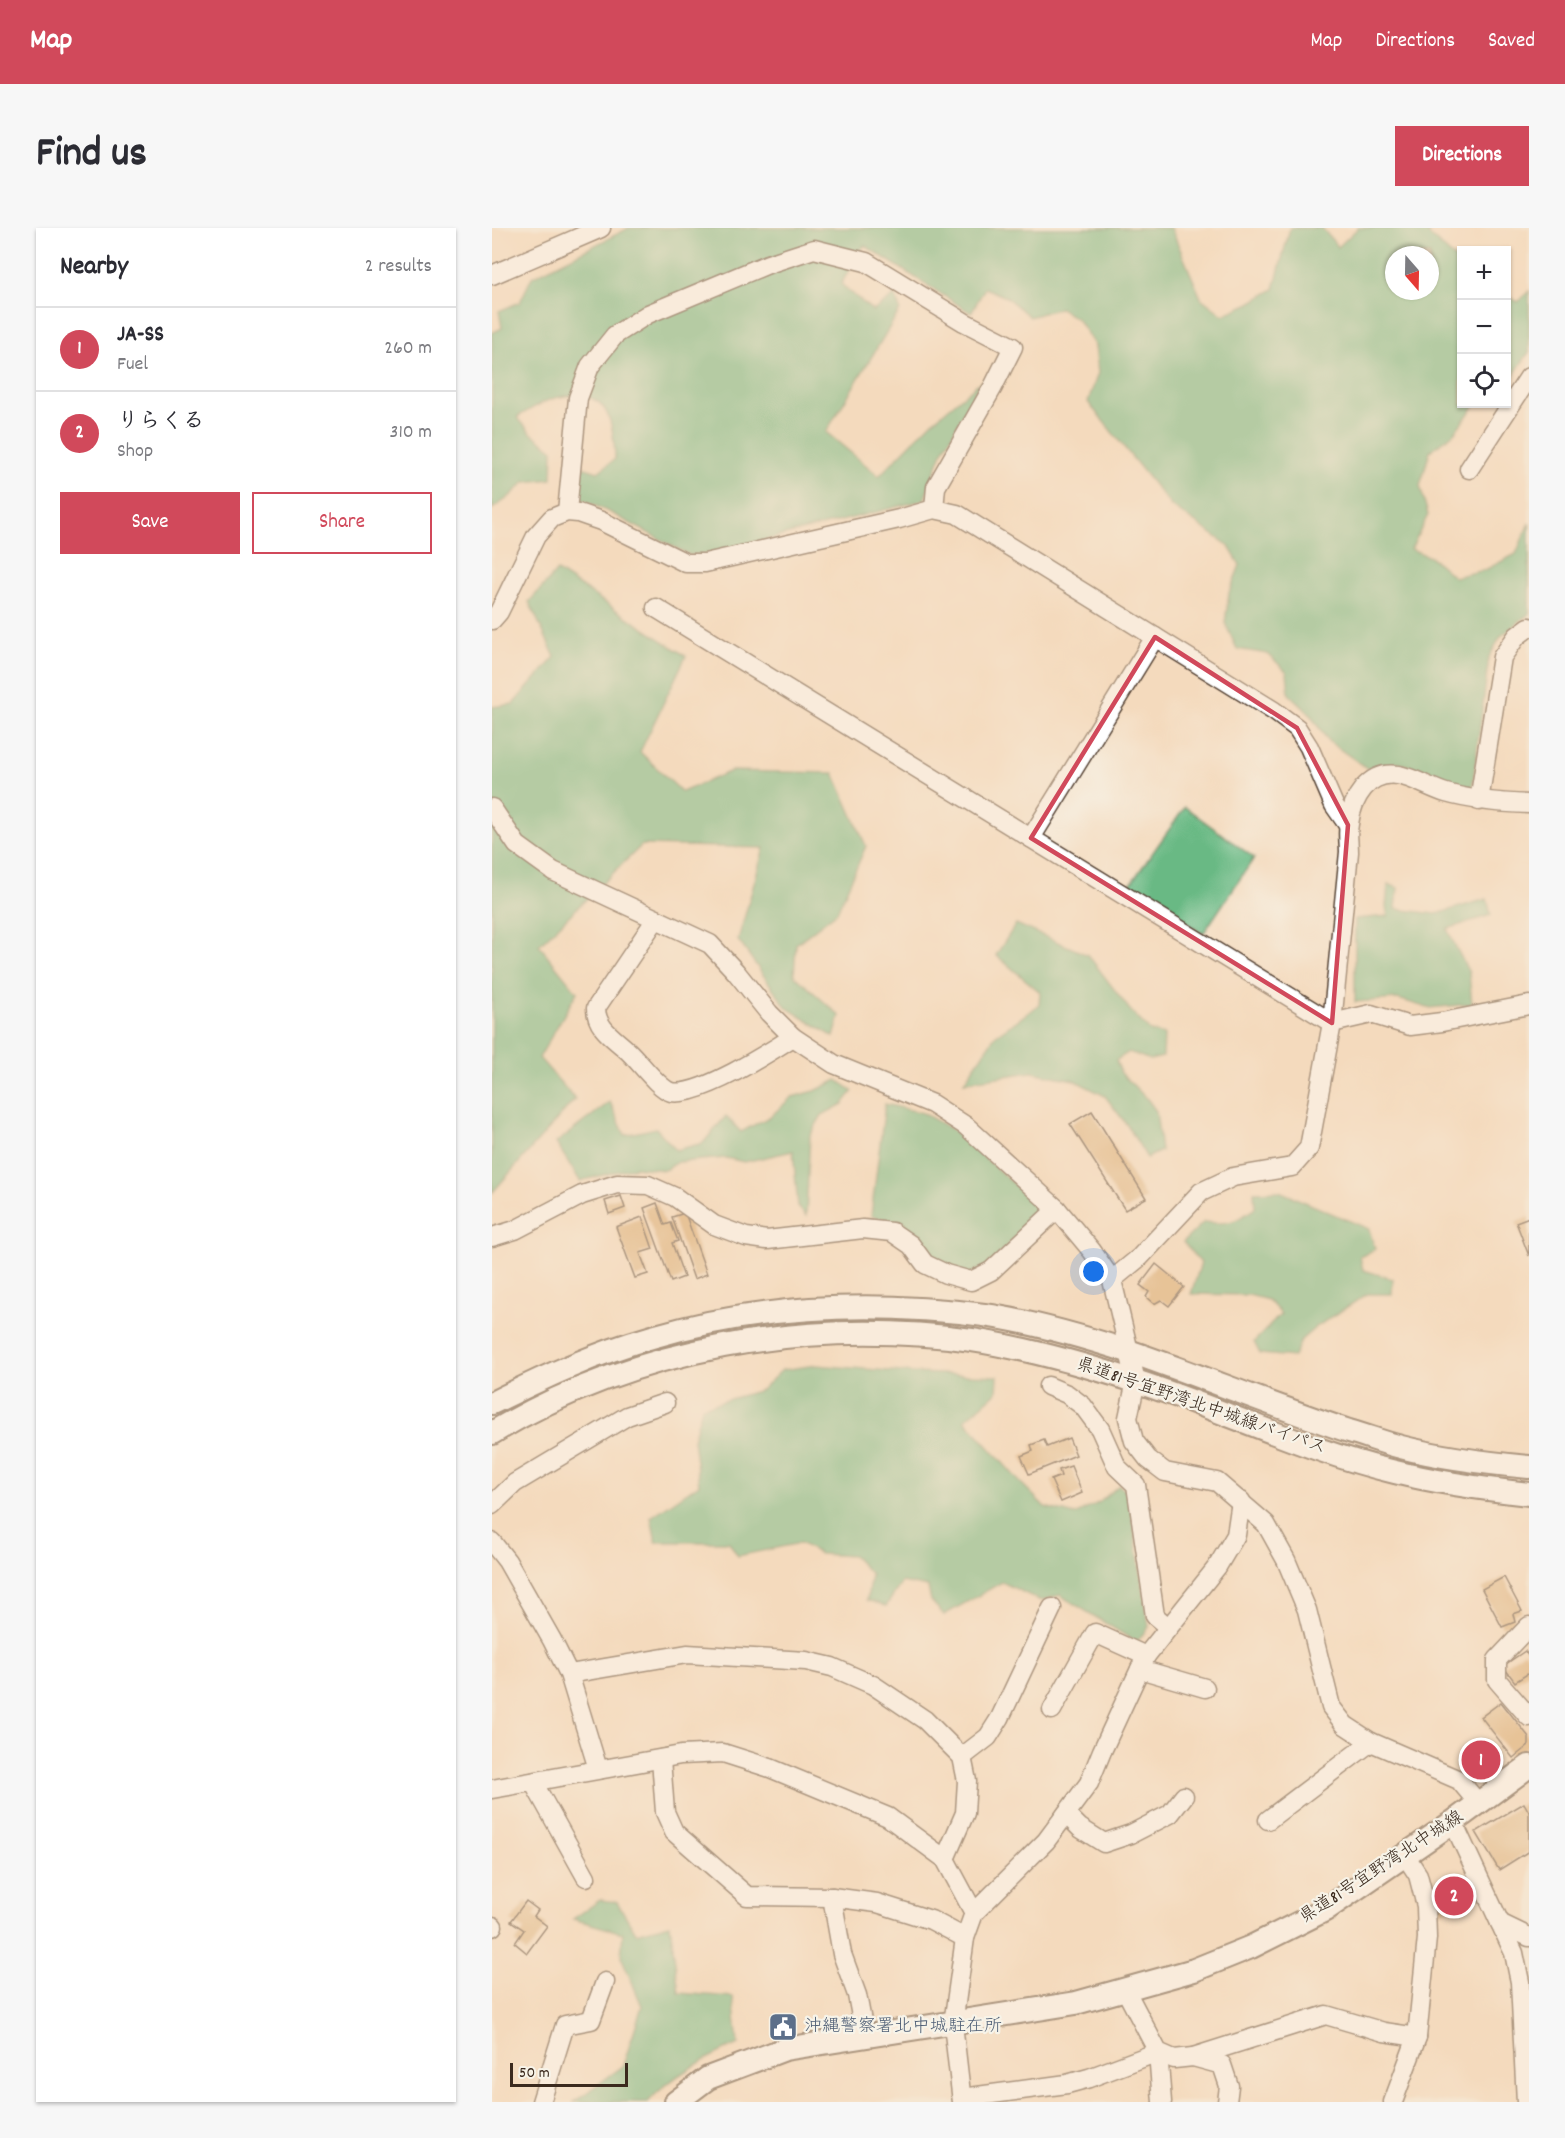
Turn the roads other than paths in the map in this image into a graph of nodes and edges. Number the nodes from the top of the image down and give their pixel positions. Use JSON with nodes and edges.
{"nodes":[{"id":1,"x":601,"y":228,"type":"edge"},
{"id":2,"x":492,"y":275,"type":"edge"},
{"id":3,"x":1529,"y":376,"type":"edge"},
{"id":4,"x":1469,"y":469,"type":"dead end"},
{"id":5,"x":934,"y":509,"type":"junction"},
{"id":6,"x":567,"y":512,"type":"junction"},
{"id":7,"x":656,"y":608,"type":"dead end"},
{"id":8,"x":492,"y":620,"type":"edge"},
{"id":9,"x":1529,"y":627,"type":"edge"},
{"id":10,"x":1155,"y":637,"type":"junction"},
{"id":11,"x":1479,"y":801,"type":"junction"},
{"id":12,"x":1529,"y":804,"type":"edge"},
{"id":13,"x":492,"y":808,"type":"edge"},
{"id":14,"x":1348,"y":825,"type":"junction"},
{"id":15,"x":1031,"y":838,"type":"junction"},
{"id":16,"x":656,"y":919,"type":"junction"},
{"id":17,"x":1529,"y":1005,"type":"edge"},
{"id":18,"x":1332,"y":1023,"type":"junction"},
{"id":19,"x":793,"y":1037,"type":"junction"},
{"id":20,"x":1057,"y":1209,"type":"junction"},
{"id":21,"x":492,"y":1237,"type":"edge"},
{"id":22,"x":1112,"y":1281,"type":"junction"},
{"id":23,"x":1129,"y":1352,"type":"junction"},
{"id":24,"x":1136,"y":1381,"type":"junction"},
{"id":25,"x":1048,"y":1386,"type":"dead end"},
{"id":26,"x":492,"y":1402,"type":"edge"},
{"id":27,"x":665,"y":1402,"type":"dead end"},
{"id":28,"x":492,"y":1433,"type":"edge"},
{"id":29,"x":1529,"y":1467,"type":"edge"},
{"id":30,"x":1529,"y":1494,"type":"edge"},
{"id":31,"x":1241,"y":1501,"type":"junction"},
{"id":32,"x":492,"y":1504,"type":"edge"},
{"id":33,"x":492,"y":1542,"type":"edge"},
{"id":34,"x":1052,"y":1608,"type":"dead end"},
{"id":35,"x":1529,"y":1626,"type":"edge"},
{"id":36,"x":1168,"y":1627,"type":"junction"},
{"id":37,"x":1143,"y":1662,"type":"junction"},
{"id":38,"x":569,"y":1674,"type":"junction"},
{"id":39,"x":1205,"y":1688,"type":"dead end"},
{"id":40,"x":1052,"y":1710,"type":"dead end"},
{"id":41,"x":1529,"y":1717,"type":"edge"},
{"id":42,"x":1371,"y":1742,"type":"junction"},
{"id":43,"x":962,"y":1757,"type":"junction"},
{"id":44,"x":661,"y":1759,"type":"junction"},
{"id":45,"x":1529,"y":1766,"type":"edge"},
{"id":46,"x":598,"y":1769,"type":"junction"},
{"id":47,"x":533,"y":1782,"type":"junction"},
{"id":48,"x":492,"y":1789,"type":"edge"},
{"id":49,"x":1184,"y":1796,"type":"dead end"},
{"id":50,"x":1479,"y":1804,"type":"junction"},
{"id":51,"x":1066,"y":1814,"type":"junction"},
{"id":52,"x":1268,"y":1820,"type":"dead end"},
{"id":53,"x":1453,"y":1822,"type":"junction"},
{"id":54,"x":1405,"y":1855,"type":"junction"},
{"id":55,"x":945,"y":1859,"type":"junction"},
{"id":56,"x":586,"y":1877,"type":"dead end"},
{"id":57,"x":832,"y":1897,"type":"junction"},
{"id":58,"x":974,"y":1913,"type":"junction"},
{"id":59,"x":1500,"y":1923,"type":"junction"},
{"id":60,"x":1529,"y":1937,"type":"edge"},
{"id":61,"x":965,"y":1938,"type":"junction"},
{"id":62,"x":605,"y":1982,"type":"dead end"},
{"id":63,"x":1126,"y":1990,"type":"junction"},
{"id":64,"x":953,"y":2024,"type":"junction"},
{"id":65,"x":865,"y":2037,"type":"junction"},
{"id":66,"x":1417,"y":2037,"type":"junction"},
{"id":67,"x":1158,"y":2052,"type":"junction"},
{"id":68,"x":1193,"y":2057,"type":"junction"},
{"id":69,"x":962,"y":2100,"type":"edge"},
{"id":70,"x":541,"y":2102,"type":"edge"},
{"id":71,"x":676,"y":2102,"type":"edge"},
{"id":72,"x":1162,"y":2102,"type":"edge"},
{"id":73,"x":1227,"y":2102,"type":"edge"},
{"id":74,"x":1393,"y":2102,"type":"edge"},
{"id":75,"x":1526,"y":2102,"type":"edge"}],
"edges":[{"from":1,"to":2,"type":"street"},
{"from":3,"to":4,"type":"street"},
{"from":5,"to":6,"type":"street"},
{"from":5,"to":6,"type":"street"},
{"from":5,"to":10,"type":"street"},
{"from":6,"to":8,"type":"street"},
{"from":7,"to":15,"type":"street"},
{"from":9,"to":11,"type":"street"},
{"from":10,"to":14,"type":"street"},
{"from":10,"to":15,"type":"street"},
{"from":11,"to":12,"type":"street"},
{"from":11,"to":14,"type":"street"},
{"from":13,"to":16,"type":"street"},
{"from":14,"to":18,"type":"street"},
{"from":15,"to":18,"type":"street"},
{"from":16,"to":19,"type":"street"},
{"from":16,"to":19,"type":"street"},
{"from":17,"to":18,"type":"street"},
{"from":18,"to":22,"type":"street"},
{"from":19,"to":20,"type":"street"},
{"from":20,"to":21,"type":"street"},
{"from":20,"to":22,"type":"street"},
{"from":22,"to":23,"type":"street"},
{"from":23,"to":24,"type":"street"},
{"from":23,"to":26,"type":"main road","name":"県道81号宜野湾北中城線バイパス"},
{"from":23,"to":29,"type":"main road","name":"県道81号宜野湾北中城線バイパス"},
{"from":24,"to":28,"type":"main road","name":"県道81号宜野湾北中城線バイパス"},
{"from":24,"to":30,"type":"main road","name":"県道81号宜野湾北中城線バイパス"},
{"from":24,"to":31,"type":"street"},
{"from":25,"to":36,"type":"street"},
{"from":27,"to":32,"type":"street"},
{"from":31,"to":36,"type":"street"},
{"from":31,"to":42,"type":"street"},
{"from":33,"to":38,"type":"street"},
{"from":34,"to":43,"type":"street"},
{"from":35,"to":41,"type":"street"},
{"from":36,"to":37,"type":"street"},
{"from":37,"to":39,"type":"street"},
{"from":37,"to":40,"type":"street"},
{"from":37,"to":51,"type":"street"},
{"from":38,"to":43,"type":"street"},
{"from":38,"to":46,"type":"street"},
{"from":42,"to":50,"type":"street"},
{"from":42,"to":52,"type":"street"},
{"from":43,"to":55,"type":"street"},
{"from":44,"to":46,"type":"street"},
{"from":44,"to":55,"type":"street"},
{"from":44,"to":57,"type":"street"},
{"from":45,"to":50,"type":"main road","name":"県道81号宜野湾北中城線"},
{"from":46,"to":47,"type":"street"},
{"from":47,"to":48,"type":"street"},
{"from":47,"to":56,"type":"street"},
{"from":49,"to":51,"type":"street"},
{"from":50,"to":53,"type":"main road","name":"県道81号宜野湾北中城線"},
{"from":51,"to":58,"type":"street"},
{"from":53,"to":54,"type":"main road","name":"県道81号宜野湾北中城線"},
{"from":53,"to":59,"type":"street"},
{"from":54,"to":63,"type":"main road","name":"県道81号宜野湾北中城線"},
{"from":54,"to":66,"type":"street"},
{"from":55,"to":58,"type":"street"},
{"from":57,"to":61,"type":"street"},
{"from":57,"to":65,"type":"street"},
{"from":58,"to":61,"type":"street"},
{"from":59,"to":60,"type":"street"},
{"from":59,"to":75,"type":"street"},
{"from":61,"to":64,"type":"street"},
{"from":62,"to":70,"type":"street"},
{"from":63,"to":64,"type":"main road","name":"県道81号宜野湾北中城線"},
{"from":63,"to":67,"type":"street"},
{"from":64,"to":65,"type":"main road","name":"県道81号宜野湾北中城線"},
{"from":64,"to":69,"type":"street"},
{"from":65,"to":71,"type":"main road","name":"県道81号宜野湾北中城線"},
{"from":66,"to":68,"type":"street"},
{"from":66,"to":74,"type":"street"},
{"from":67,"to":68,"type":"street"},
{"from":67,"to":69,"type":"street"},
{"from":67,"to":72,"type":"street"},
{"from":68,"to":73,"type":"street"}]}
